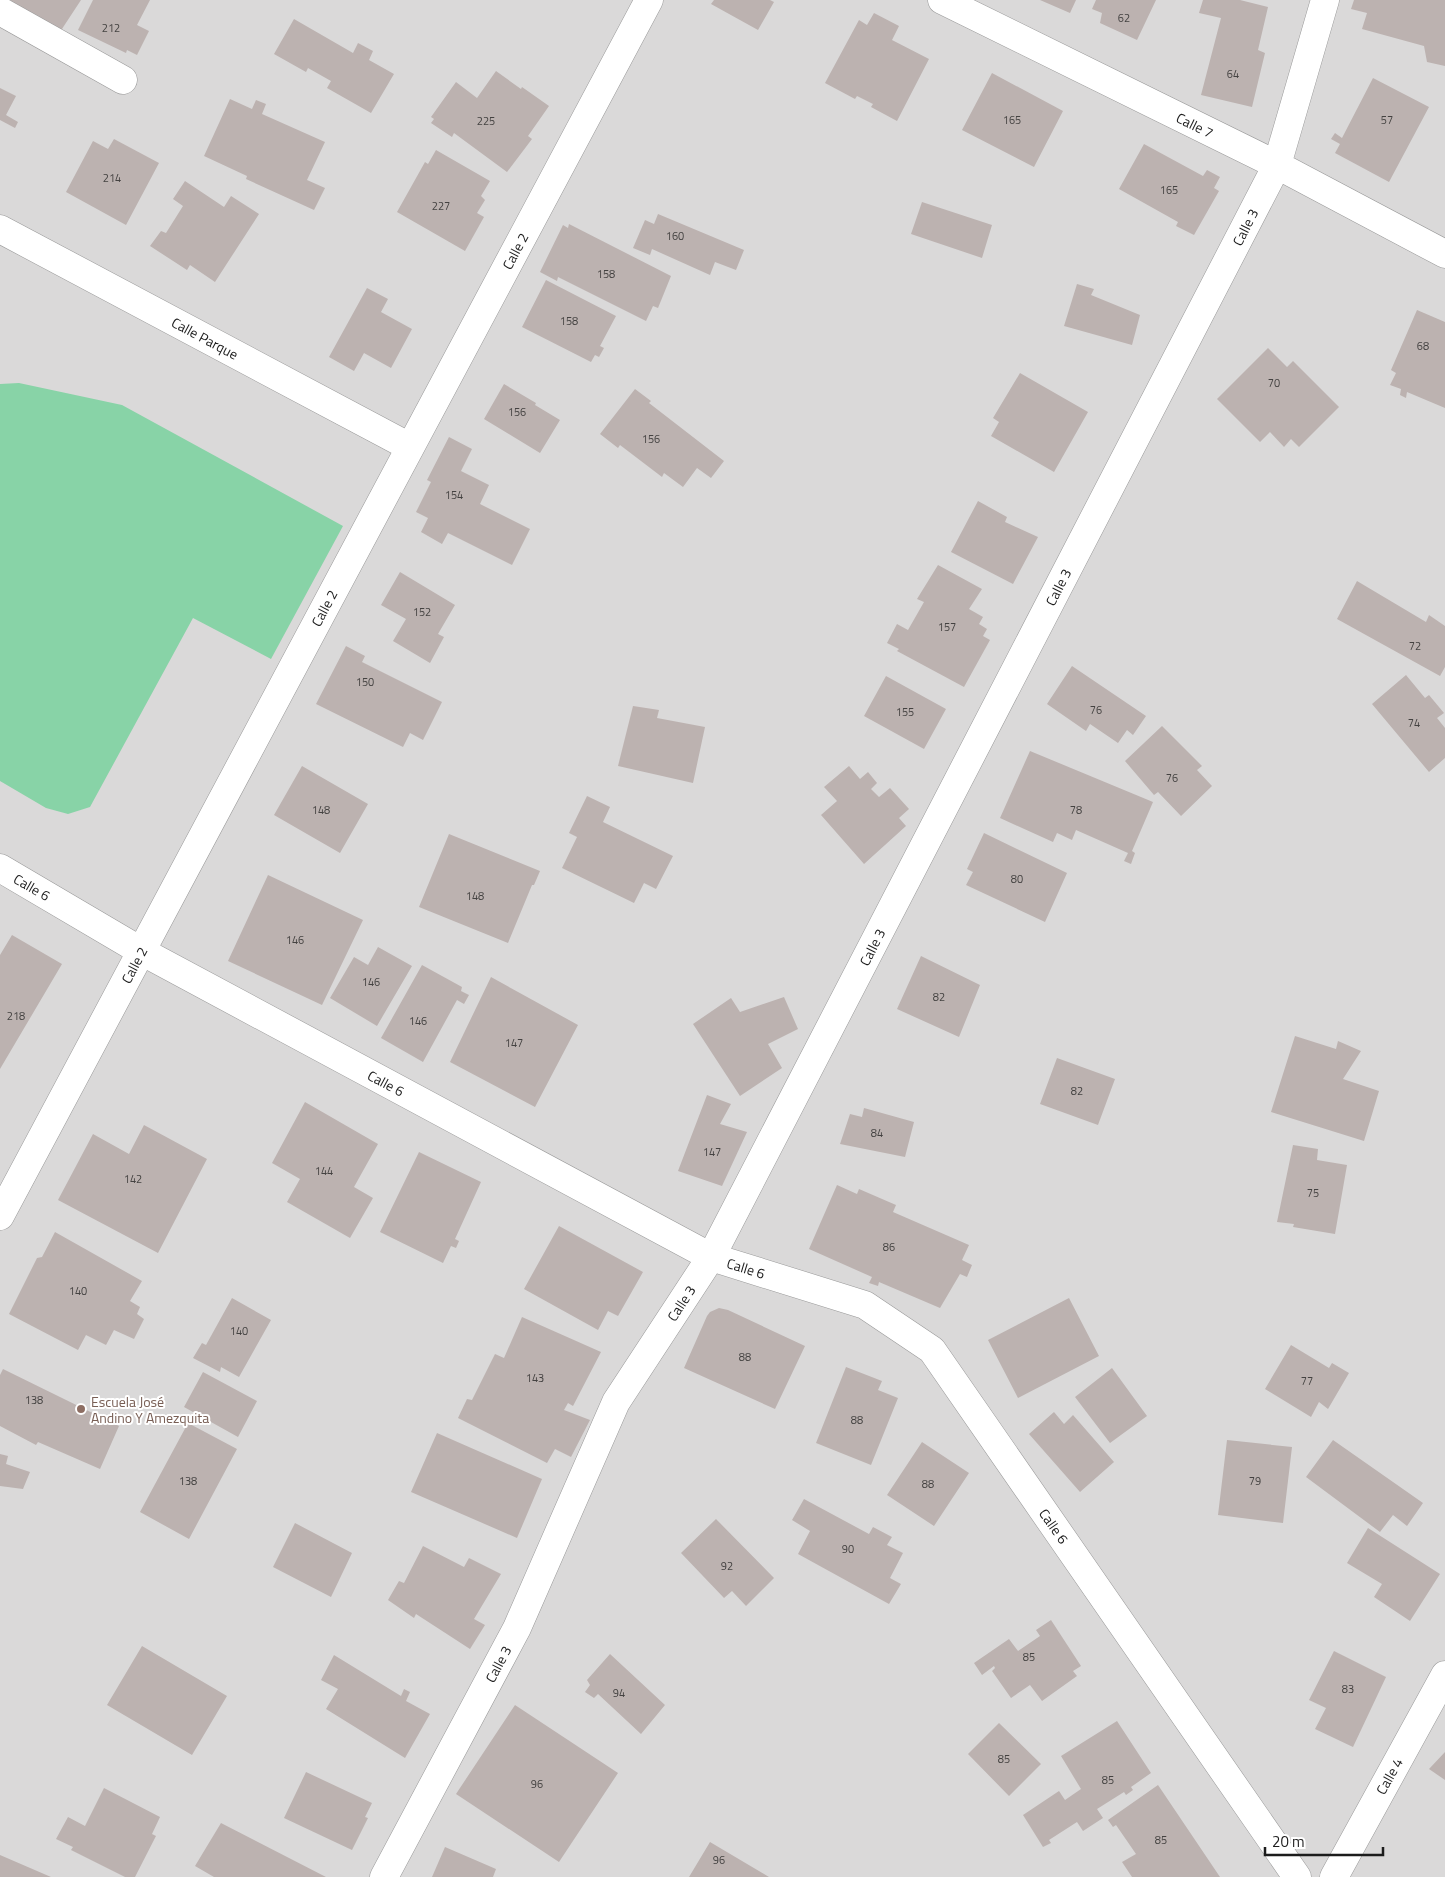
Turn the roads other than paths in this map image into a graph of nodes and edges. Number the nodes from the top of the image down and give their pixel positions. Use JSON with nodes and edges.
{"nodes":[{"id":1,"x":649,"y":0,"type":"edge"},
{"id":2,"x":942,"y":0,"type":"edge"},
{"id":3,"x":1325,"y":0,"type":"edge"},
{"id":4,"x":0,"y":11,"type":"edge"},
{"id":5,"x":124,"y":80,"type":"dead end"},
{"id":6,"x":1277,"y":165,"type":"junction"},
{"id":7,"x":0,"y":229,"type":"edge"},
{"id":8,"x":1445,"y":254,"type":"edge"},
{"id":9,"x":410,"y":447,"type":"junction"},
{"id":10,"x":0,"y":868,"type":"edge"},
{"id":11,"x":141,"y":951,"type":"junction"},
{"id":12,"x":0,"y":1216,"type":"edge"},
{"id":13,"x":711,"y":1257,"type":"junction"},
{"id":14,"x":1445,"y":1675,"type":"edge"},
{"id":15,"x":384,"y":1877,"type":"edge"},
{"id":16,"x":1297,"y":1877,"type":"edge"},
{"id":17,"x":1334,"y":1877,"type":"edge"}],
"edges":[{"from":1,"to":9,"type":"street","name":"Calle 2"},
{"from":2,"to":6,"type":"street","name":"Calle 7"},
{"from":3,"to":6,"type":"street","name":"Calle 3"},
{"from":4,"to":5,"type":"street"},
{"from":6,"to":8,"type":"street","name":"Calle 7"},
{"from":6,"to":13,"type":"street","name":"Calle 3"},
{"from":7,"to":9,"type":"street","name":"Calle Parque"},
{"from":9,"to":11,"type":"street","name":"Calle 2"},
{"from":10,"to":11,"type":"street","name":"Calle 6"},
{"from":11,"to":12,"type":"street","name":"Calle 2"},
{"from":11,"to":13,"type":"street","name":"Calle 6"},
{"from":13,"to":15,"type":"street","name":"Calle 3"},
{"from":13,"to":16,"type":"street","name":"Calle 6"},
{"from":14,"to":17,"type":"street","name":"Calle 4"}]}
